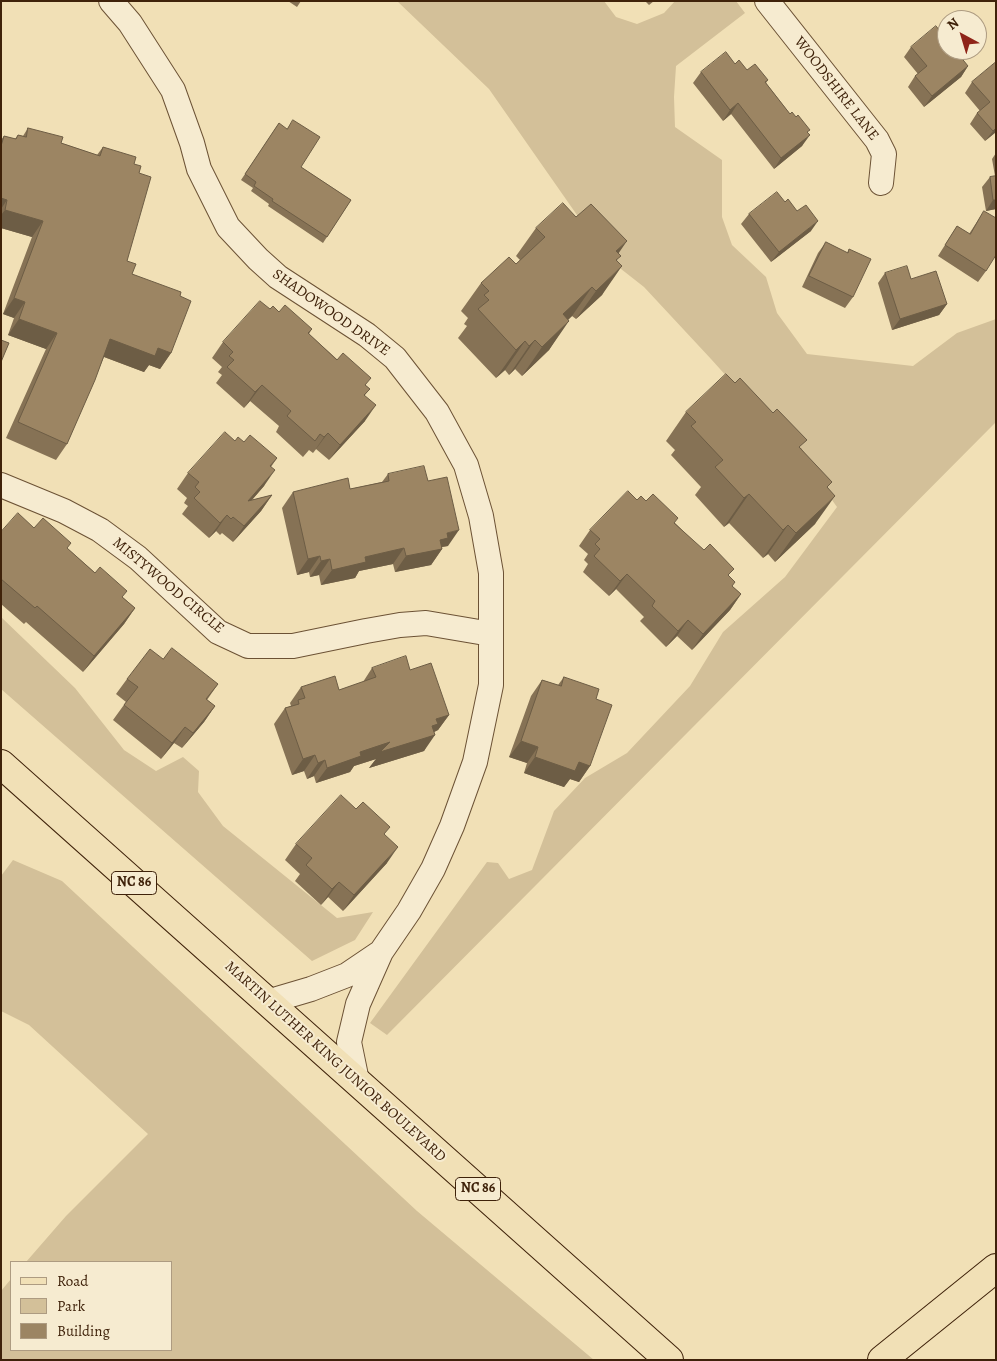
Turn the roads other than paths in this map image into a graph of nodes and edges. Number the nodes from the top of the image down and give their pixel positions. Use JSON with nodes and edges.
{"nodes":[{"id":1,"x":111,"y":1,"type":"edge"},
{"id":2,"x":767,"y":1,"type":"edge"},
{"id":3,"x":881,"y":184,"type":"dead end"},
{"id":4,"x":1,"y":485,"type":"edge"},
{"id":5,"x":491,"y":634,"type":"junction"},
{"id":6,"x":1,"y":764,"type":"edge"},
{"id":7,"x":380,"y":952,"type":"junction"},
{"id":8,"x":268,"y":1002,"type":"junction"},
{"id":9,"x":357,"y":1081,"type":"junction"},
{"id":10,"x":996,"y":1268,"type":"edge"},
{"id":11,"x":669,"y":1360,"type":"edge"},
{"id":12,"x":882,"y":1360,"type":"edge"}],
"edges":[{"from":1,"to":5,"type":"street","name":"SHADOWOOD DRIVE"},
{"from":2,"to":3,"type":"street","name":"WOODSHIRE LANE"},
{"from":4,"to":5,"type":"street","name":"MISTYWOOD CIRCLE"},
{"from":5,"to":7,"type":"street","name":"SHADOWOOD DRIVE"},
{"from":6,"to":8,"type":"main road","name":"MARTIN LUTHER KING JUNIOR BOULEVARD","number":"NC 86"},
{"from":7,"to":8,"type":"street","name":"SHADOWOOD DRIVE"},
{"from":7,"to":9,"type":"street","name":"SHADOWOOD DRIVE"},
{"from":8,"to":9,"type":"main road","name":"MARTIN LUTHER KING JUNIOR BOULEVARD","number":"NC 86"},
{"from":9,"to":11,"type":"main road","name":"MARTIN LUTHER KING JUNIOR BOULEVARD","number":"NC 86"},
{"from":10,"to":12,"type":"main road"}]}
